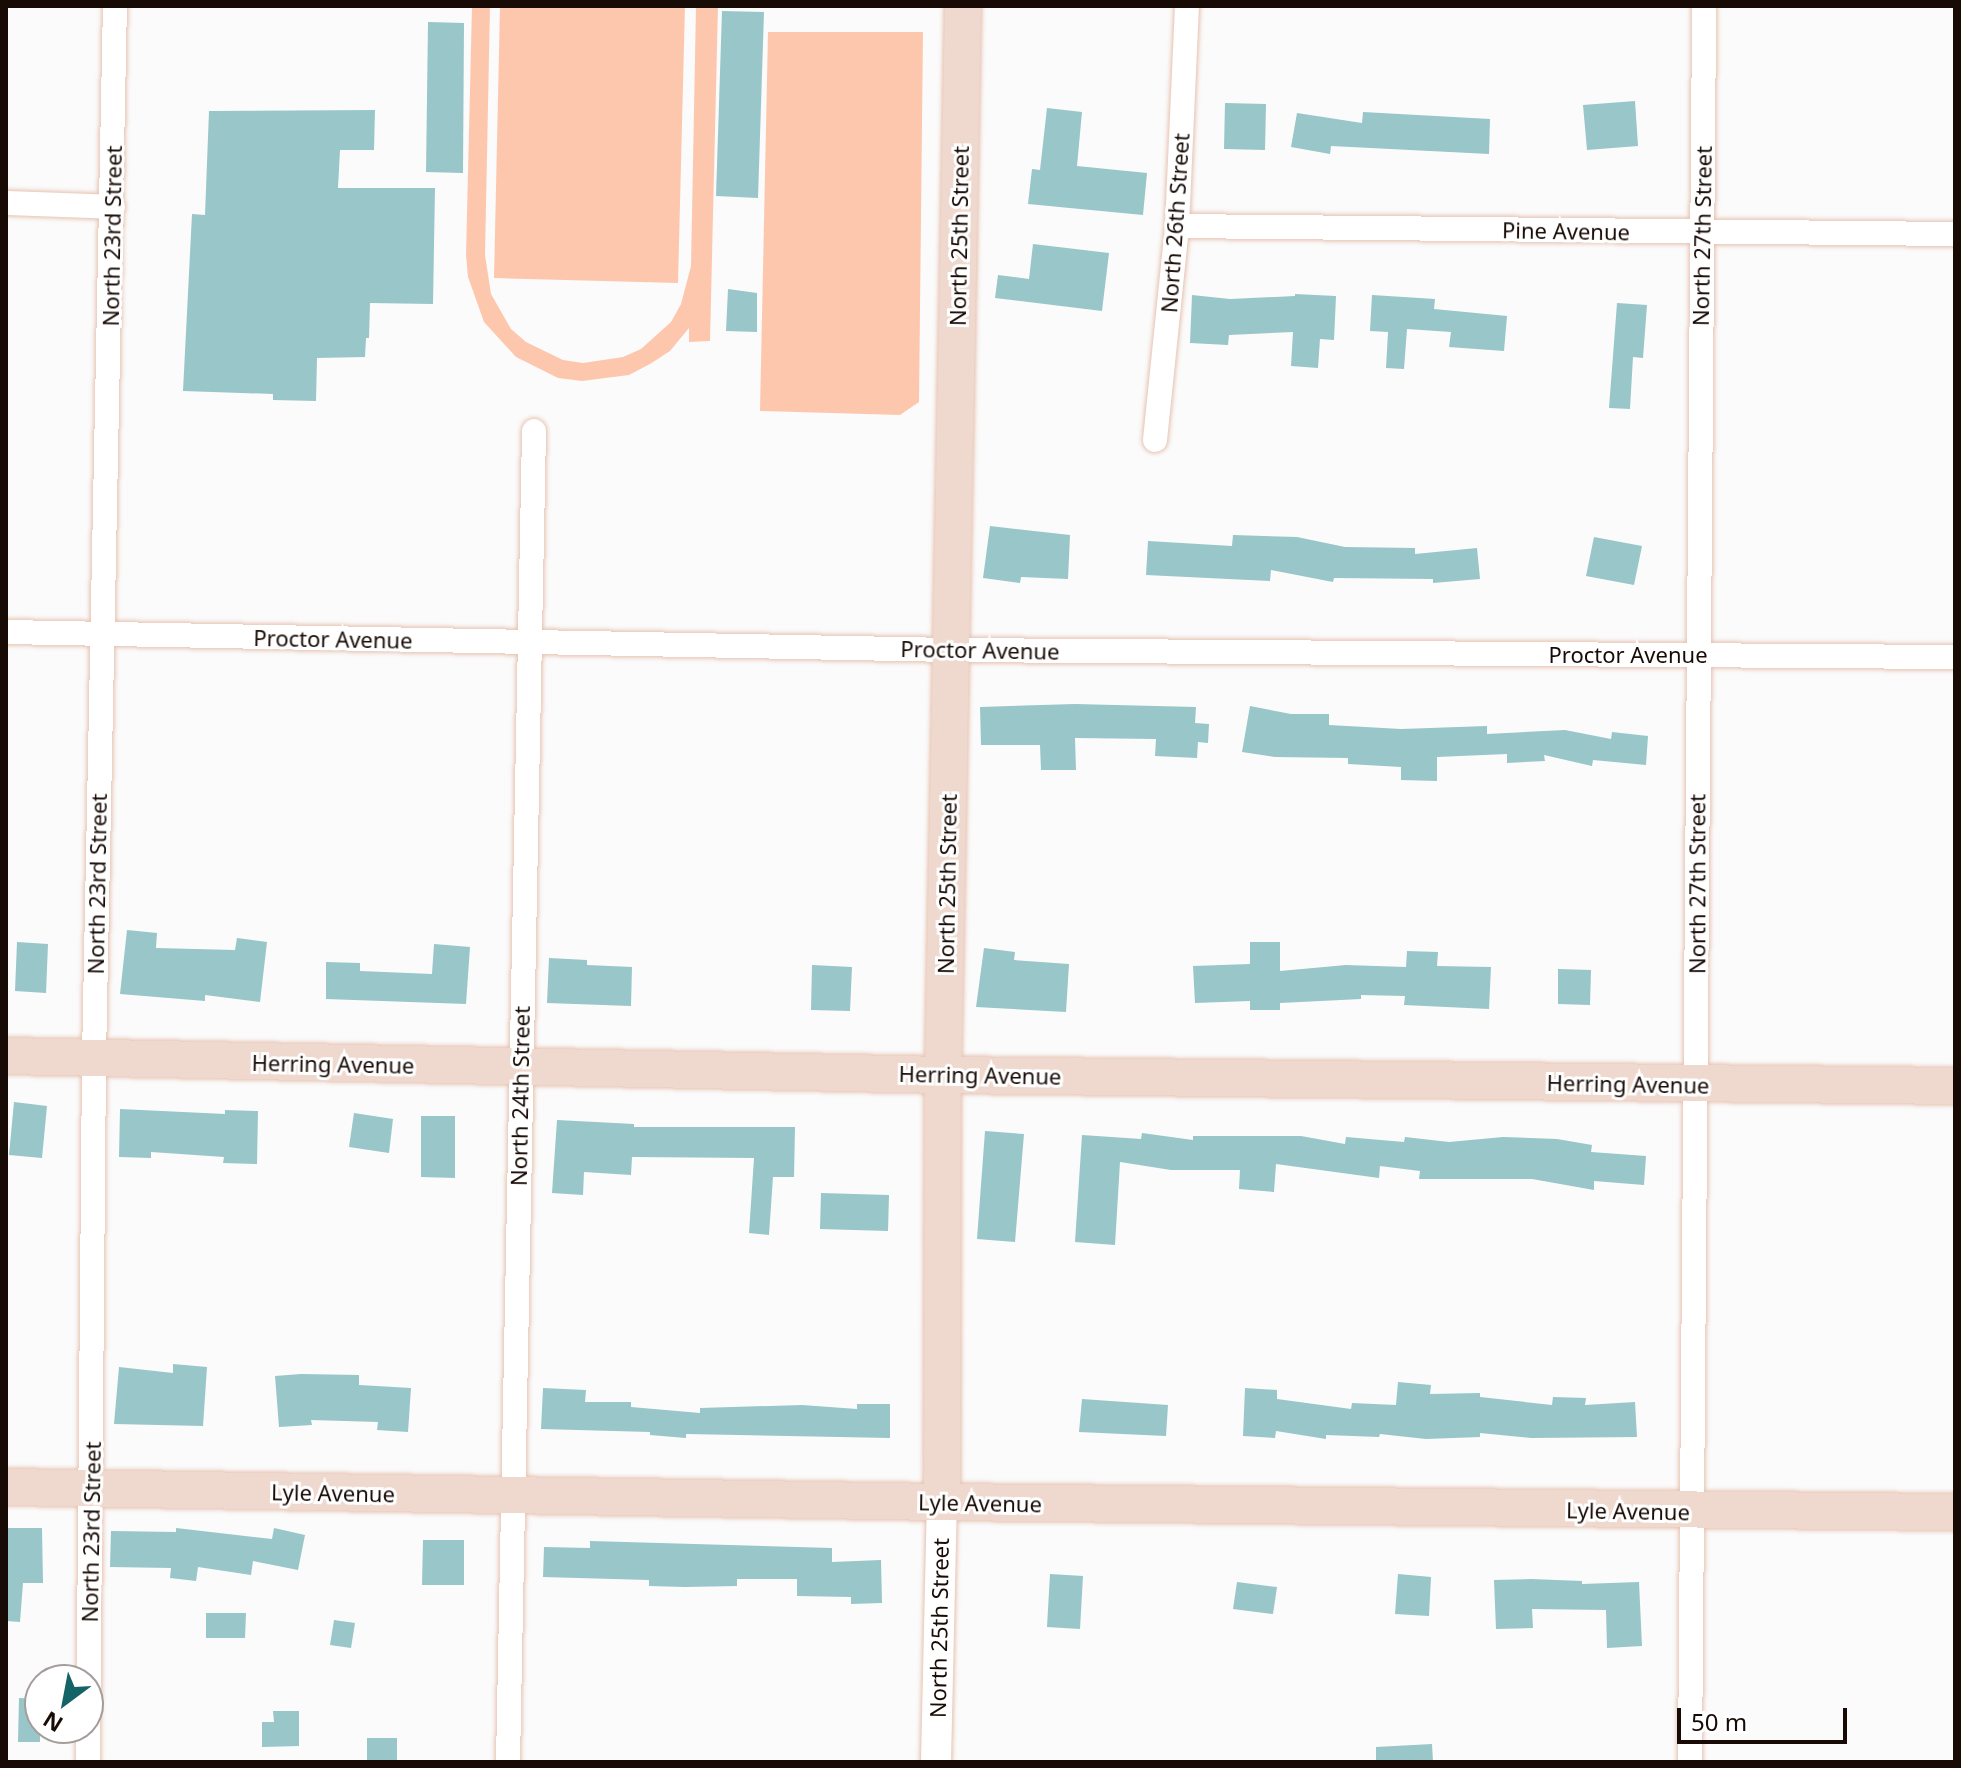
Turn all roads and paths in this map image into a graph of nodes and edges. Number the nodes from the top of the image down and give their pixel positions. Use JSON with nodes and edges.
{"nodes":[{"id":1,"x":115,"y":6,"type":"edge"},
{"id":2,"x":963,"y":6,"type":"edge"},
{"id":3,"x":1187,"y":6,"type":"edge"},
{"id":4,"x":1704,"y":6,"type":"edge"},
{"id":5,"x":6,"y":203,"type":"edge"},
{"id":6,"x":113,"y":207,"type":"junction"},
{"id":7,"x":1177,"y":226,"type":"junction"},
{"id":8,"x":1702,"y":233,"type":"junction"},
{"id":9,"x":1955,"y":234,"type":"edge"},
{"id":10,"x":534,"y":431,"type":"dead end"},
{"id":11,"x":1155,"y":440,"type":"dead end"},
{"id":12,"x":6,"y":632,"type":"edge"},
{"id":13,"x":102,"y":634,"type":"junction"},
{"id":14,"x":529,"y":643,"type":"junction"},
{"id":15,"x":951,"y":650,"type":"junction"},
{"id":16,"x":1698,"y":656,"type":"junction"},
{"id":17,"x":1955,"y":657,"type":"edge"},
{"id":18,"x":6,"y":1056,"type":"edge"},
{"id":19,"x":94,"y":1058,"type":"junction"},
{"id":20,"x":521,"y":1068,"type":"junction"},
{"id":21,"x":943,"y":1075,"type":"junction"},
{"id":22,"x":1695,"y":1085,"type":"junction"},
{"id":23,"x":1955,"y":1086,"type":"edge"},
{"id":24,"x":6,"y":1487,"type":"edge"},
{"id":25,"x":91,"y":1489,"type":"junction"},
{"id":26,"x":512,"y":1496,"type":"junction"},
{"id":27,"x":942,"y":1502,"type":"junction"},
{"id":28,"x":1694,"y":1512,"type":"junction"},
{"id":29,"x":1955,"y":1512,"type":"edge"},
{"id":30,"x":88,"y":1762,"type":"edge"},
{"id":31,"x":508,"y":1762,"type":"edge"},
{"id":32,"x":936,"y":1762,"type":"edge"},
{"id":33,"x":1690,"y":1762,"type":"edge"}],
"edges":[{"from":1,"to":6,"type":"street","name":"North 23rd Street"},
{"from":2,"to":15,"type":"main road","name":"North 25th Street"},
{"from":3,"to":7,"type":"street","name":"North 26th Street"},
{"from":4,"to":8,"type":"street","name":"North 27th Street"},
{"from":5,"to":6,"type":"street"},
{"from":6,"to":13,"type":"street","name":"North 23rd Street"},
{"from":7,"to":8,"type":"street","name":"Pine Avenue"},
{"from":7,"to":11,"type":"street","name":"North 26th Street"},
{"from":8,"to":9,"type":"street","name":"Pine Avenue"},
{"from":8,"to":16,"type":"street","name":"North 27th Street"},
{"from":10,"to":14,"type":"street","name":"North 24th Street"},
{"from":12,"to":13,"type":"street","name":"Proctor Avenue"},
{"from":13,"to":14,"type":"street","name":"Proctor Avenue"},
{"from":13,"to":19,"type":"street","name":"North 23rd Street"},
{"from":14,"to":15,"type":"street","name":"Proctor Avenue"},
{"from":14,"to":20,"type":"street","name":"North 24th Street"},
{"from":15,"to":16,"type":"street","name":"Proctor Avenue"},
{"from":15,"to":21,"type":"main road","name":"North 25th Street"},
{"from":16,"to":17,"type":"street","name":"Proctor Avenue"},
{"from":16,"to":22,"type":"street","name":"North 27th Street"},
{"from":18,"to":19,"type":"main road","name":"Herring Avenue"},
{"from":19,"to":20,"type":"main road","name":"Herring Avenue"},
{"from":19,"to":25,"type":"street","name":"North 23rd Street"},
{"from":20,"to":21,"type":"main road","name":"Herring Avenue"},
{"from":20,"to":26,"type":"street","name":"North 24th Street"},
{"from":21,"to":22,"type":"main road","name":"Herring Avenue"},
{"from":21,"to":27,"type":"main road","name":"North 25th Street"},
{"from":22,"to":23,"type":"main road","name":"Herring Avenue"},
{"from":22,"to":28,"type":"street","name":"North 27th Street"},
{"from":24,"to":25,"type":"main road","name":"Lyle Avenue"},
{"from":25,"to":26,"type":"main road","name":"Lyle Avenue"},
{"from":25,"to":30,"type":"street","name":"North 23rd Street"},
{"from":26,"to":27,"type":"main road","name":"Lyle Avenue"},
{"from":26,"to":31,"type":"street","name":"North 24th Street"},
{"from":27,"to":28,"type":"main road","name":"Lyle Avenue"},
{"from":27,"to":32,"type":"street","name":"North 25th Street"},
{"from":28,"to":29,"type":"main road","name":"Lyle Avenue"},
{"from":28,"to":33,"type":"street","name":"North 27th Street"}]}
